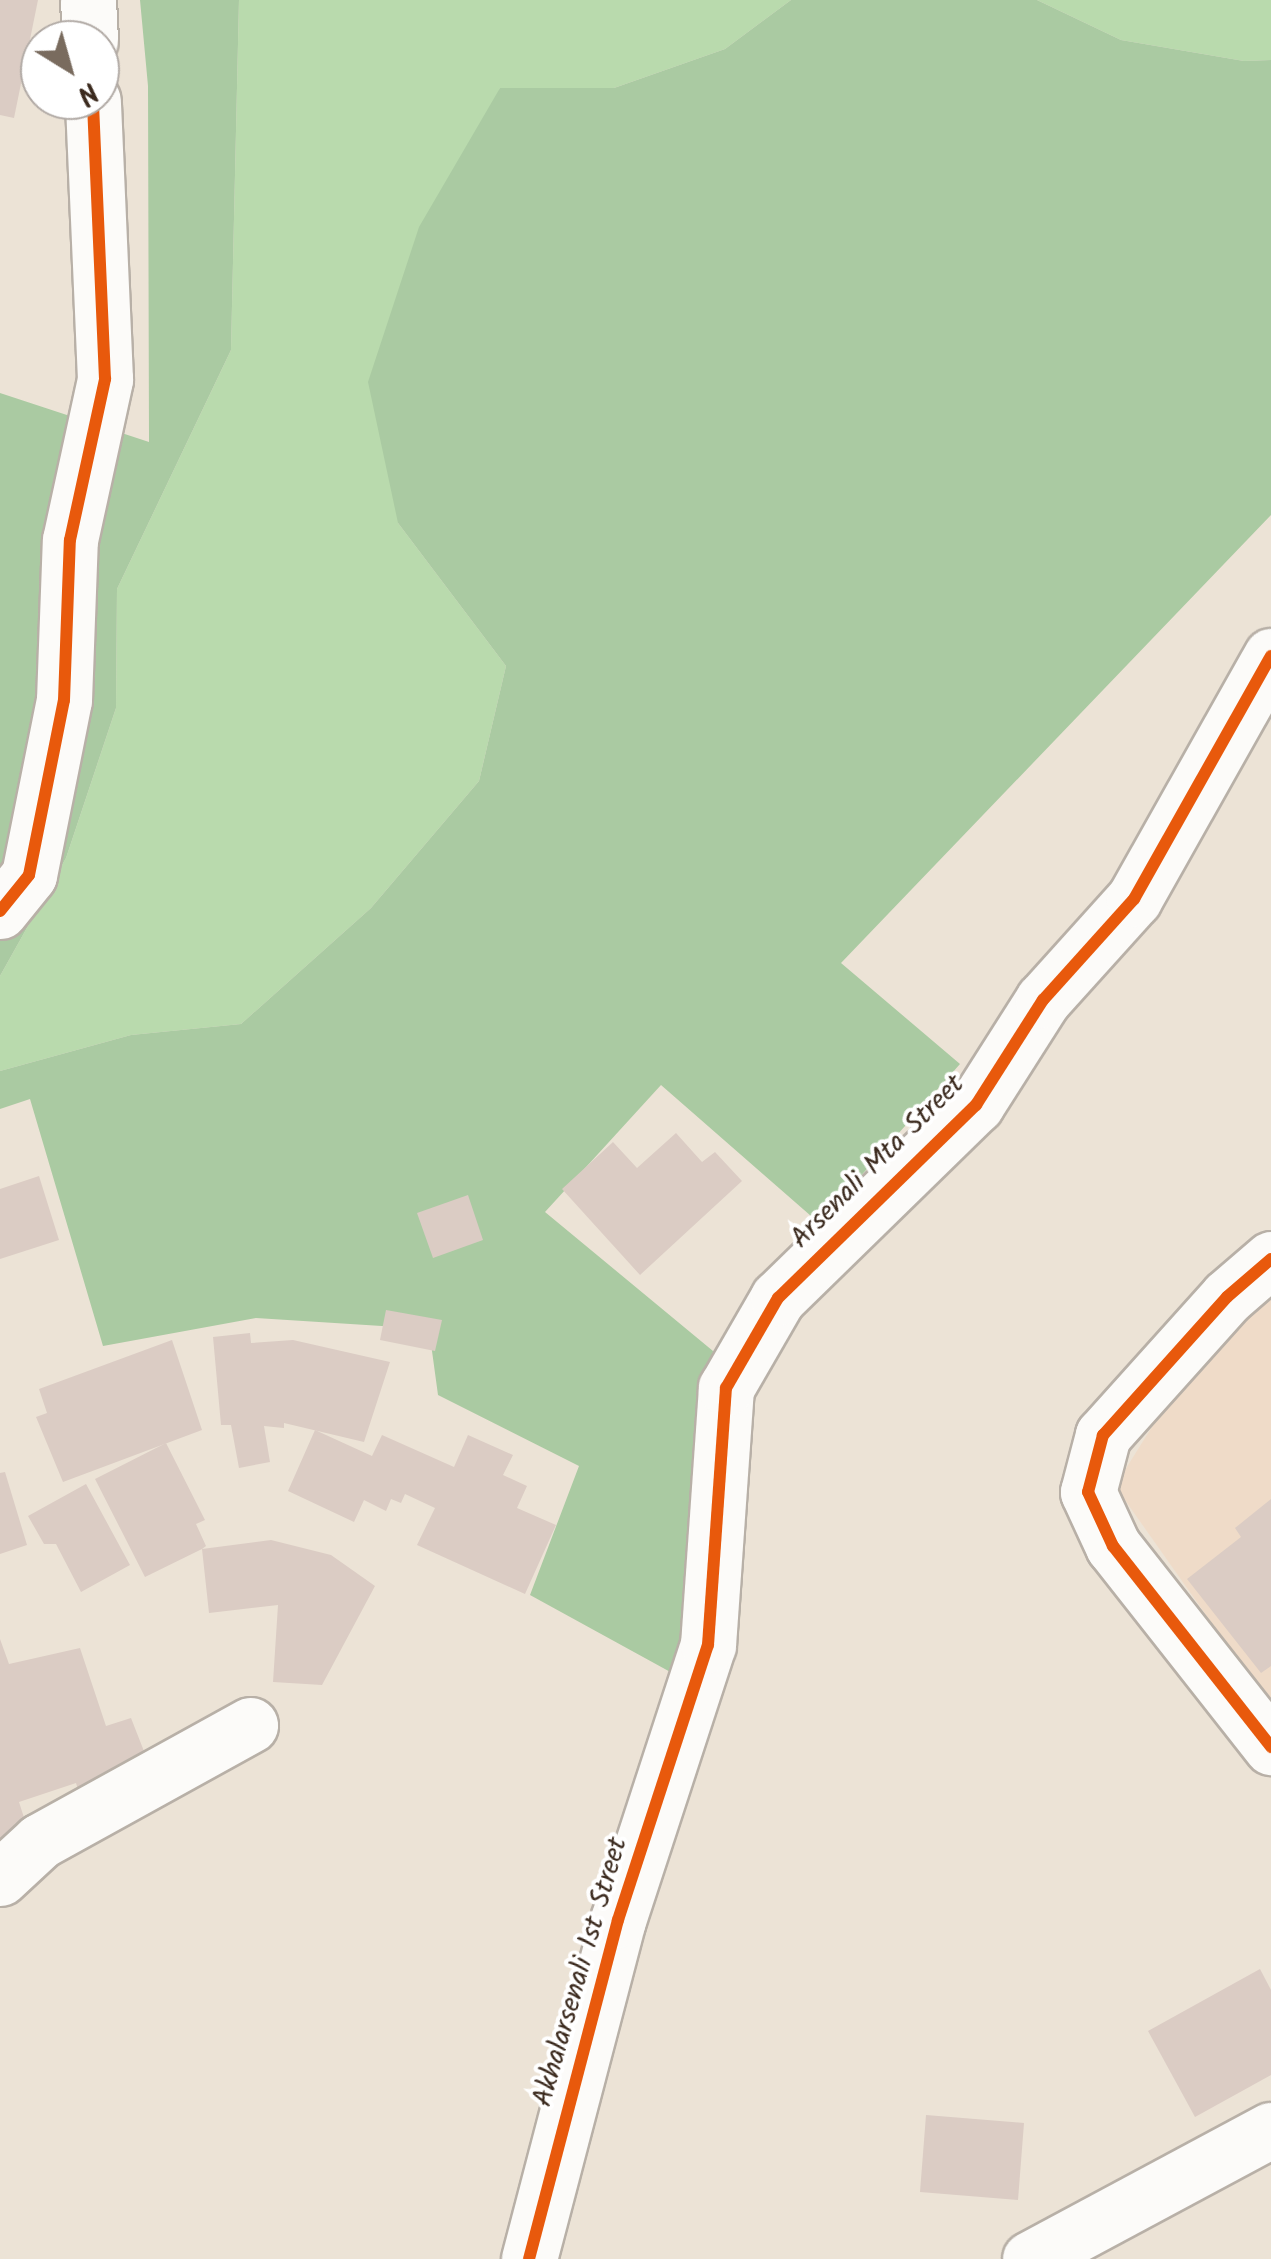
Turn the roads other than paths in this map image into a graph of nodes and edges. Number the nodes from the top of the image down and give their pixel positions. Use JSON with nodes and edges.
{"nodes":[{"id":1,"x":94,"y":120,"type":"edge"},
{"id":2,"x":1271,"y":656,"type":"edge"},
{"id":3,"x":0,"y":911,"type":"edge"},
{"id":4,"x":1271,"y":1258,"type":"edge"},
{"id":5,"x":694,"y":1703,"type":"joint"},
{"id":6,"x":250,"y":1725,"type":"dead end"},
{"id":7,"x":1271,"y":1747,"type":"edge"},
{"id":8,"x":0,"y":1878,"type":"edge"},
{"id":9,"x":1271,"y":2130,"type":"edge"},
{"id":10,"x":529,"y":2259,"type":"edge"},
{"id":11,"x":1030,"y":2259,"type":"edge"}],
"edges":[{"from":1,"to":3,"type":"street"},
{"from":2,"to":5,"type":"street","name":"Arsenali Mta Street"},
{"from":4,"to":7,"type":"street"},
{"from":5,"to":10,"type":"street","name":"Akhalarsenali 1st Street"},
{"from":6,"to":8,"type":"street"},
{"from":9,"to":11,"type":"street"}]}
